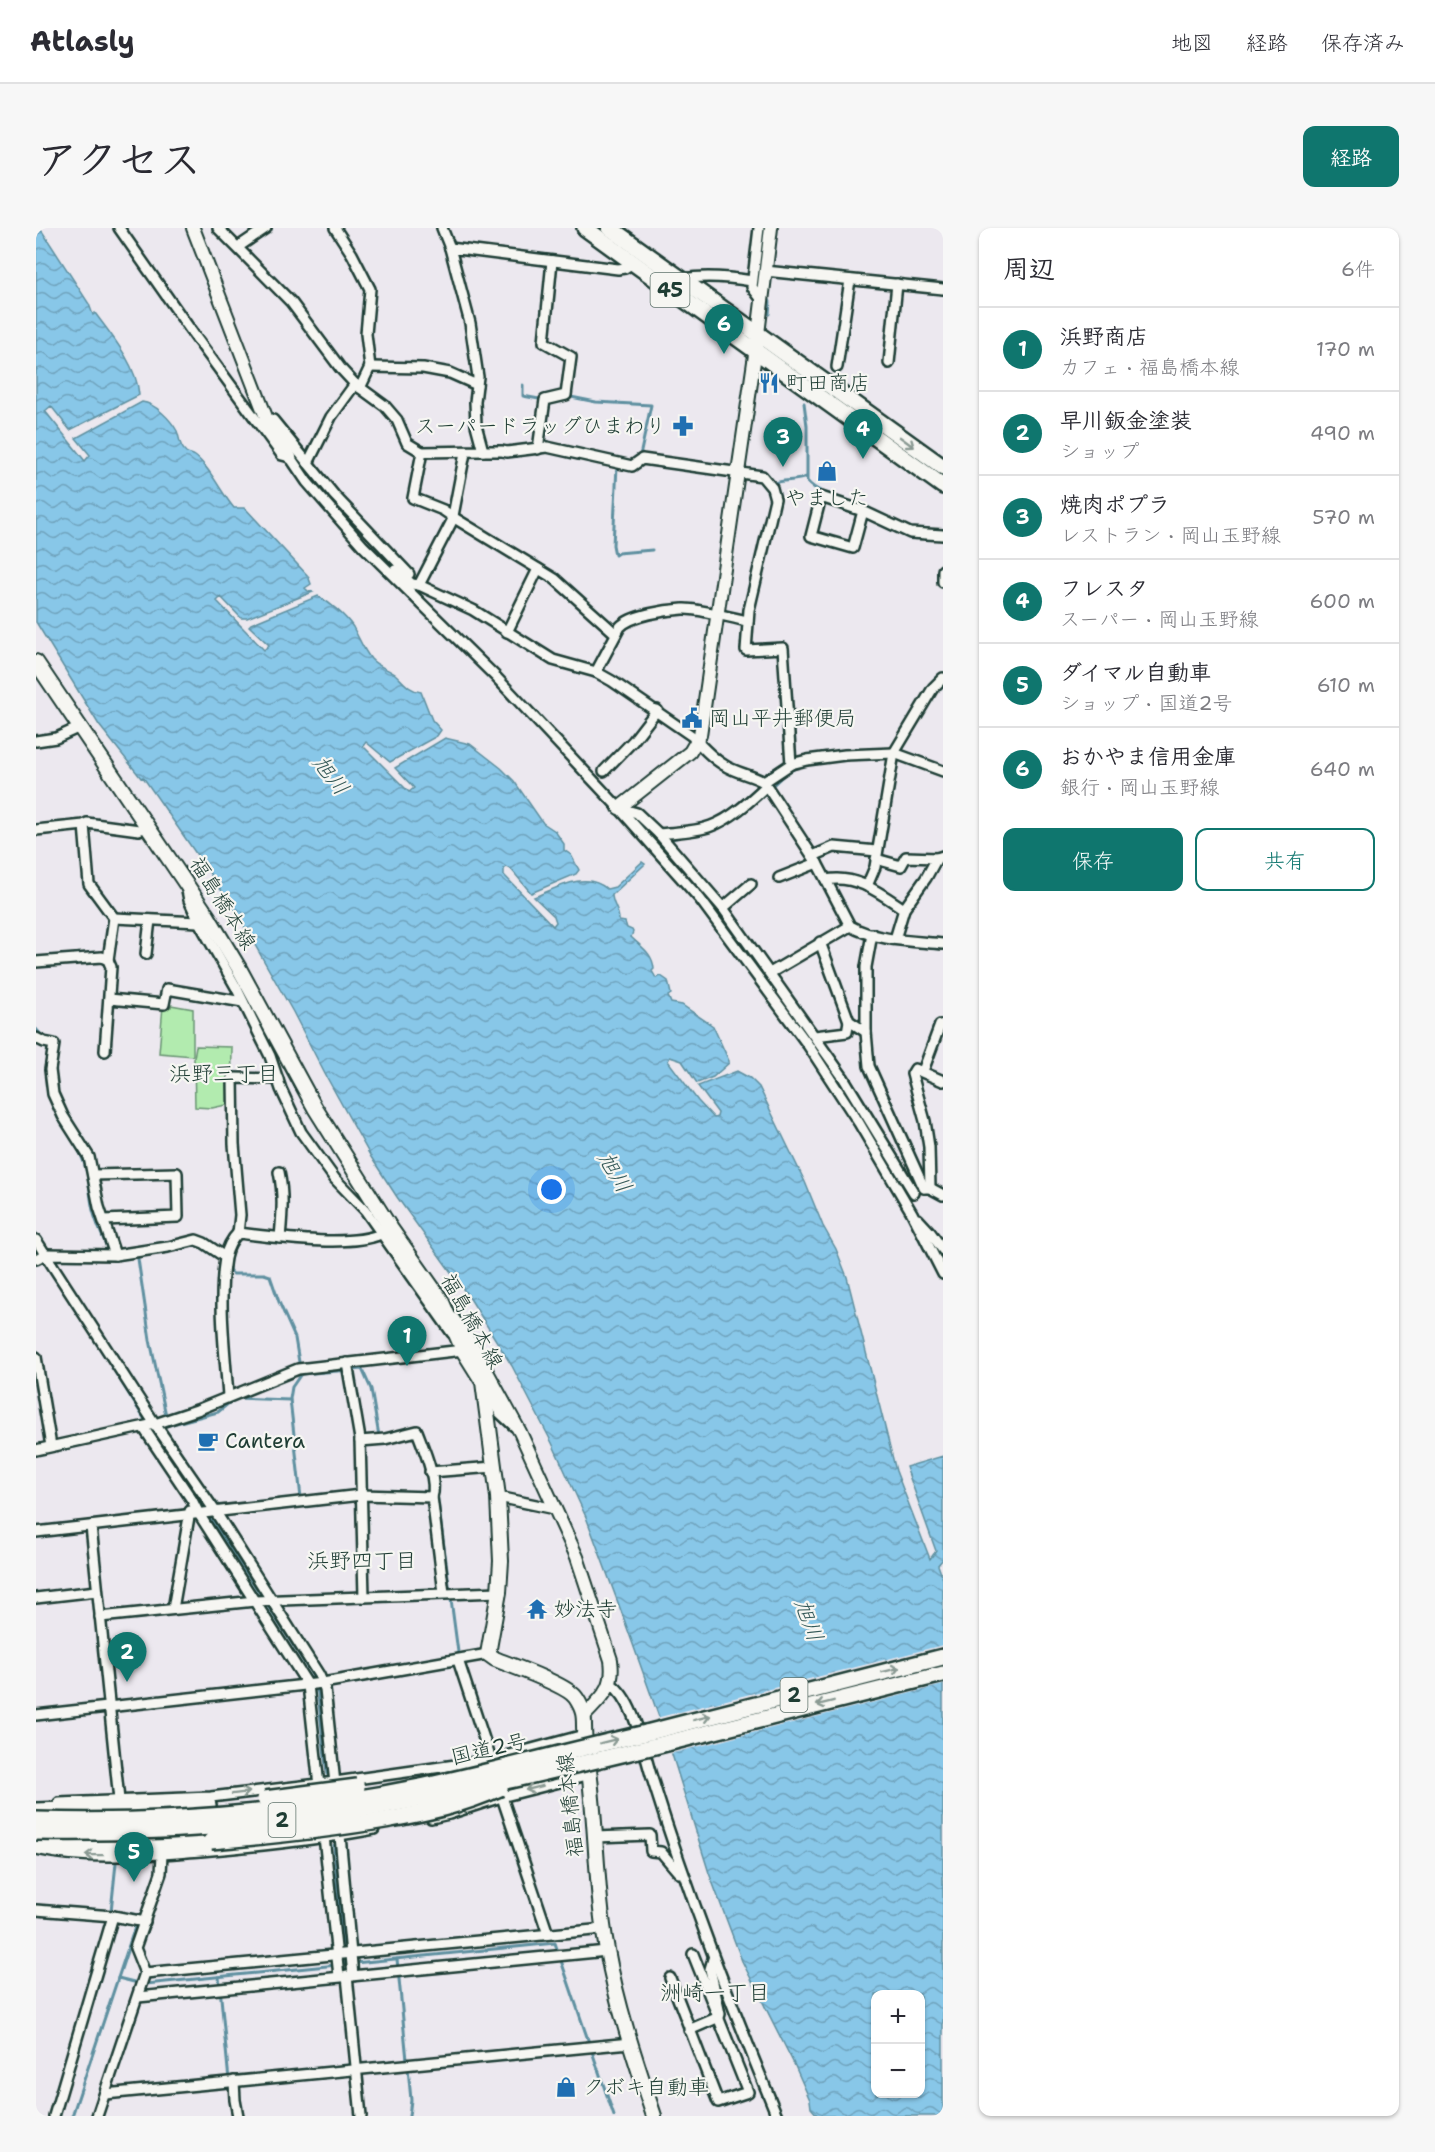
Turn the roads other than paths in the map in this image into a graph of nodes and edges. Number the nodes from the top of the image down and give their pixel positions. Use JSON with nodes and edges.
{"nodes":[{"id":1,"x":119,"y":228,"type":"edge"},
{"id":2,"x":193,"y":228,"type":"edge"},
{"id":3,"x":218,"y":228,"type":"edge"},
{"id":4,"x":266,"y":228,"type":"edge"},
{"id":5,"x":335,"y":228,"type":"edge"},
{"id":6,"x":442,"y":228,"type":"edge"},
{"id":7,"x":585,"y":228,"type":"edge"},
{"id":8,"x":610,"y":228,"type":"edge"},
{"id":9,"x":759,"y":228,"type":"edge"},
{"id":10,"x":771,"y":228,"type":"edge"},
{"id":11,"x":238,"y":248,"type":"junction"},
{"id":12,"x":450,"y":248,"type":"junction"},
{"id":13,"x":638,"y":257,"type":"junction"},
{"id":14,"x":552,"y":261,"type":"junction"},
{"id":15,"x":765,"y":271,"type":"junction"},
{"id":16,"x":682,"y":279,"type":"junction"},
{"id":17,"x":850,"y":280,"type":"junction"},
{"id":18,"x":752,"y":281,"type":"junction"},
{"id":19,"x":897,"y":285,"type":"junction"},
{"id":20,"x":943,"y":289,"type":"edge"},
{"id":21,"x":762,"y":300,"type":"junction"},
{"id":22,"x":758,"y":334,"type":"junction"},
{"id":23,"x":755,"y":351,"type":"junction"},
{"id":24,"x":889,"y":363,"type":"dead end"},
{"id":25,"x":837,"y":367,"type":"dead end"},
{"id":26,"x":370,"y":368,"type":"junction"},
{"id":27,"x":477,"y":385,"type":"junction"},
{"id":28,"x":358,"y":386,"type":"junction"},
{"id":29,"x":261,"y":405,"type":"junction"},
{"id":30,"x":538,"y":449,"type":"junction"},
{"id":31,"x":422,"y":452,"type":"junction"},
{"id":32,"x":483,"y":452,"type":"junction"},
{"id":33,"x":465,"y":453,"type":"junction"},
{"id":34,"x":291,"y":457,"type":"junction"},
{"id":35,"x":308,"y":463,"type":"junction"},
{"id":36,"x":943,"y":467,"type":"edge"},
{"id":37,"x":738,"y":472,"type":"junction"},
{"id":38,"x":943,"y":486,"type":"edge"},
{"id":39,"x":863,"y":512,"type":"junction"},
{"id":40,"x":453,"y":517,"type":"junction"},
{"id":41,"x":943,"y":535,"type":"edge"},
{"id":42,"x":363,"y":546,"type":"junction"},
{"id":43,"x":538,"y":569,"type":"junction"},
{"id":44,"x":943,"y":570,"type":"edge"},
{"id":45,"x":943,"y":582,"type":"edge"},
{"id":46,"x":419,"y":585,"type":"junction"},
{"id":47,"x":717,"y":616,"type":"junction"},
{"id":48,"x":748,"y":621,"type":"junction"},
{"id":49,"x":507,"y":632,"type":"junction"},
{"id":50,"x":615,"y":633,"type":"junction"},
{"id":51,"x":36,"y":662,"type":"edge"},
{"id":52,"x":596,"y":672,"type":"junction"},
{"id":53,"x":943,"y":678,"type":"edge"},
{"id":54,"x":657,"y":710,"type":"junction"},
{"id":55,"x":80,"y":727,"type":"junction"},
{"id":56,"x":36,"y":741,"type":"edge"},
{"id":57,"x":697,"y":742,"type":"junction"},
{"id":58,"x":894,"y":753,"type":"junction"},
{"id":59,"x":791,"y":764,"type":"junction"},
{"id":60,"x":604,"y":771,"type":"dead end"},
{"id":61,"x":943,"y":771,"type":"edge"},
{"id":62,"x":765,"y":785,"type":"junction"},
{"id":63,"x":619,"y":808,"type":"junction"},
{"id":64,"x":84,"y":825,"type":"junction"},
{"id":65,"x":148,"y":826,"type":"junction"},
{"id":66,"x":36,"y":830,"type":"edge"},
{"id":67,"x":659,"y":834,"type":"junction"},
{"id":68,"x":877,"y":855,"type":"junction"},
{"id":69,"x":940,"y":857,"type":"edge"},
{"id":70,"x":815,"y":860,"type":"junction"},
{"id":71,"x":779,"y":878,"type":"dead end"},
{"id":72,"x":185,"y":879,"type":"junction"},
{"id":73,"x":826,"y":880,"type":"junction"},
{"id":74,"x":751,"y":884,"type":"dead end"},
{"id":75,"x":867,"y":886,"type":"junction"},
{"id":76,"x":723,"y":908,"type":"junction"},
{"id":77,"x":904,"y":909,"type":"junction"},
{"id":78,"x":114,"y":918,"type":"junction"},
{"id":79,"x":150,"y":920,"type":"junction"},
{"id":80,"x":199,"y":922,"type":"junction"},
{"id":81,"x":850,"y":926,"type":"junction"},
{"id":82,"x":872,"y":934,"type":"junction"},
{"id":83,"x":895,"y":939,"type":"junction"},
{"id":84,"x":820,"y":942,"type":"junction"},
{"id":85,"x":943,"y":944,"type":"edge"},
{"id":86,"x":146,"y":954,"type":"dead end"},
{"id":87,"x":745,"y":958,"type":"junction"},
{"id":88,"x":108,"y":960,"type":"junction"},
{"id":89,"x":36,"y":962,"type":"edge"},
{"id":90,"x":769,"y":971,"type":"junction"},
{"id":91,"x":109,"y":999,"type":"junction"},
{"id":92,"x":243,"y":1002,"type":"junction"},
{"id":93,"x":849,"y":1021,"type":"junction"},
{"id":94,"x":940,"y":1025,"type":"dead end"},
{"id":95,"x":866,"y":1032,"type":"junction"},
{"id":96,"x":815,"y":1036,"type":"junction"},
{"id":97,"x":43,"y":1041,"type":"edge"},
{"id":98,"x":105,"y":1051,"type":"dead end"},
{"id":99,"x":923,"y":1071,"type":"junction"},
{"id":100,"x":278,"y":1079,"type":"junction"},
{"id":101,"x":943,"y":1081,"type":"edge"},
{"id":102,"x":279,"y":1172,"type":"dead end"},
{"id":103,"x":93,"y":1176,"type":"junction"},
{"id":104,"x":891,"y":1176,"type":"junction"},
{"id":105,"x":927,"y":1188,"type":"junction"},
{"id":106,"x":914,"y":1193,"type":"junction"},
{"id":107,"x":943,"y":1195,"type":"edge"},
{"id":108,"x":912,"y":1214,"type":"junction"},
{"id":109,"x":104,"y":1220,"type":"junction"},
{"id":110,"x":238,"y":1233,"type":"junction"},
{"id":111,"x":381,"y":1234,"type":"junction"},
{"id":112,"x":280,"y":1238,"type":"junction"},
{"id":113,"x":36,"y":1239,"type":"edge"},
{"id":114,"x":943,"y":1250,"type":"edge"},
{"id":115,"x":114,"y":1251,"type":"junction"},
{"id":116,"x":226,"y":1255,"type":"junction"},
{"id":117,"x":41,"y":1256,"type":"edge"},
{"id":118,"x":943,"y":1274,"type":"edge"},
{"id":119,"x":441,"y":1300,"type":"junction"},
{"id":120,"x":461,"y":1345,"type":"junction"},
{"id":121,"x":36,"y":1357,"type":"edge"},
{"id":122,"x":348,"y":1367,"type":"junction"},
{"id":123,"x":483,"y":1382,"type":"junction"},
{"id":124,"x":228,"y":1396,"type":"junction"},
{"id":125,"x":39,"y":1397,"type":"edge"},
{"id":126,"x":156,"y":1424,"type":"junction"},
{"id":127,"x":520,"y":1432,"type":"junction"},
{"id":128,"x":360,"y":1441,"type":"junction"},
{"id":129,"x":51,"y":1446,"type":"junction"},
{"id":130,"x":36,"y":1450,"type":"edge"},
{"id":131,"x":494,"y":1467,"type":"junction"},
{"id":132,"x":432,"y":1472,"type":"junction"},
{"id":133,"x":361,"y":1495,"type":"junction"},
{"id":134,"x":432,"y":1497,"type":"junction"},
{"id":135,"x":498,"y":1497,"type":"junction"},
{"id":136,"x":555,"y":1509,"type":"junction"},
{"id":137,"x":203,"y":1513,"type":"junction"},
{"id":138,"x":91,"y":1526,"type":"junction"},
{"id":139,"x":36,"y":1532,"type":"edge"},
{"id":140,"x":97,"y":1592,"type":"junction"},
{"id":141,"x":499,"y":1592,"type":"junction"},
{"id":142,"x":448,"y":1593,"type":"junction"},
{"id":143,"x":364,"y":1597,"type":"junction"},
{"id":144,"x":36,"y":1598,"type":"edge"},
{"id":145,"x":263,"y":1600,"type":"junction"},
{"id":146,"x":173,"y":1609,"type":"junction"},
{"id":147,"x":100,"y":1617,"type":"junction"},
{"id":148,"x":488,"y":1654,"type":"junction"},
{"id":149,"x":943,"y":1657,"type":"edge"},
{"id":150,"x":458,"y":1660,"type":"junction"},
{"id":151,"x":943,"y":1674,"type":"edge"},
{"id":152,"x":316,"y":1684,"type":"junction"},
{"id":153,"x":611,"y":1684,"type":"junction"},
{"id":154,"x":109,"y":1707,"type":"junction"},
{"id":155,"x":36,"y":1715,"type":"edge"},
{"id":156,"x":585,"y":1715,"type":"junction"},
{"id":157,"x":584,"y":1735,"type":"junction"},
{"id":158,"x":491,"y":1765,"type":"junction"},
{"id":159,"x":591,"y":1774,"type":"junction"},
{"id":160,"x":524,"y":1778,"type":"junction"},
{"id":161,"x":334,"y":1782,"type":"junction"},
{"id":162,"x":319,"y":1784,"type":"junction"},
{"id":163,"x":501,"y":1797,"type":"junction"},
{"id":164,"x":119,"y":1800,"type":"junction"},
{"id":165,"x":36,"y":1809,"type":"edge"},
{"id":166,"x":36,"y":1820,"type":"edge"},
{"id":167,"x":36,"y":1832,"type":"edge"},
{"id":168,"x":340,"y":1836,"type":"junction"},
{"id":169,"x":596,"y":1837,"type":"junction"},
{"id":170,"x":324,"y":1838,"type":"junction"},
{"id":171,"x":36,"y":1843,"type":"edge"},
{"id":172,"x":36,"y":1849,"type":"edge"},
{"id":173,"x":162,"y":1854,"type":"junction"},
{"id":174,"x":682,"y":1875,"type":"junction"},
{"id":175,"x":36,"y":1910,"type":"edge"},
{"id":176,"x":113,"y":1916,"type":"junction"},
{"id":177,"x":145,"y":1922,"type":"junction"},
{"id":178,"x":604,"y":1929,"type":"junction"},
{"id":179,"x":551,"y":1933,"type":"junction"},
{"id":180,"x":607,"y":1951,"type":"junction"},
{"id":181,"x":693,"y":1954,"type":"dead end"},
{"id":182,"x":713,"y":1959,"type":"junction"},
{"id":183,"x":345,"y":1963,"type":"junction"},
{"id":184,"x":145,"y":1973,"type":"junction"},
{"id":185,"x":670,"y":1978,"type":"dead end"},
{"id":186,"x":138,"y":1997,"type":"junction"},
{"id":187,"x":719,"y":2017,"type":"junction"},
{"id":188,"x":689,"y":2030,"type":"junction"},
{"id":189,"x":630,"y":2043,"type":"junction"},
{"id":190,"x":356,"y":2070,"type":"junction"},
{"id":191,"x":230,"y":2081,"type":"junction"},
{"id":192,"x":105,"y":2094,"type":"junction"},
{"id":193,"x":54,"y":2116,"type":"edge"},
{"id":194,"x":97,"y":2116,"type":"edge"},
{"id":195,"x":238,"y":2116,"type":"edge"},
{"id":196,"x":361,"y":2116,"type":"edge"},
{"id":197,"x":654,"y":2116,"type":"edge"},
{"id":198,"x":777,"y":2116,"type":"edge"}],
"edges":[{"from":1,"to":34,"type":"street"},
{"from":2,"to":29,"type":"street"},
{"from":3,"to":11,"type":"street"},
{"from":4,"to":11,"type":"street"},
{"from":5,"to":26,"type":"street"},
{"from":6,"to":12,"type":"street"},
{"from":7,"to":13,"type":"main road","number":"45"},
{"from":8,"to":13,"type":"main road","number":"45"},
{"from":9,"to":18,"type":"street"},
{"from":10,"to":15,"type":"street"},
{"from":11,"to":28,"type":"street"},
{"from":12,"to":14,"type":"street"},
{"from":12,"to":27,"type":"street"},
{"from":13,"to":14,"type":"street"},
{"from":13,"to":16,"type":"main road","number":"45"},
{"from":13,"to":23,"type":"main road","number":"45"},
{"from":14,"to":30,"type":"street"},
{"from":15,"to":17,"type":"street"},
{"from":15,"to":21,"type":"street"},
{"from":16,"to":18,"type":"street"},
{"from":16,"to":22,"type":"main road","number":"45"},
{"from":17,"to":19,"type":"street"},
{"from":17,"to":25,"type":"street"},
{"from":18,"to":21,"type":"street"},
{"from":19,"to":20,"type":"street"},
{"from":19,"to":24,"type":"street"},
{"from":21,"to":22,"type":"street"},
{"from":22,"to":23,"type":"street"},
{"from":22,"to":36,"type":"main road","number":"45","one_way":true},
{"from":23,"to":37,"type":"street"},
{"from":23,"to":38,"type":"main road","number":"45"},
{"from":26,"to":27,"type":"street"},
{"from":26,"to":28,"type":"street"},
{"from":27,"to":32,"type":"street"},
{"from":28,"to":31,"type":"street"},
{"from":28,"to":35,"type":"street"},
{"from":29,"to":34,"type":"street"},
{"from":29,"to":35,"type":"street"},
{"from":30,"to":32,"type":"street"},
{"from":30,"to":37,"type":"street"},
{"from":31,"to":33,"type":"street"},
{"from":31,"to":40,"type":"street"},
{"from":32,"to":33,"type":"street"},
{"from":33,"to":40,"type":"street"},
{"from":34,"to":42,"type":"street"},
{"from":35,"to":46,"type":"street"},
{"from":37,"to":47,"type":"street"},
{"from":37,"to":48,"type":"street"},
{"from":39,"to":39,"type":"street"},
{"from":39,"to":41,"type":"street"},
{"from":40,"to":43,"type":"street"},
{"from":40,"to":46,"type":"street"},
{"from":42,"to":46,"type":"street"},
{"from":42,"to":63,"type":"street"},
{"from":43,"to":49,"type":"street"},
{"from":43,"to":50,"type":"street"},
{"from":44,"to":45,"type":"street"},
{"from":46,"to":49,"type":"street"},
{"from":47,"to":48,"type":"street"},
{"from":47,"to":50,"type":"street"},
{"from":47,"to":57,"type":"street"},
{"from":48,"to":59,"type":"street"},
{"from":49,"to":52,"type":"street"},
{"from":50,"to":52,"type":"street"},
{"from":51,"to":55,"type":"main road","name":"福島橋本線"},
{"from":52,"to":54,"type":"street"},
{"from":53,"to":58,"type":"street"},
{"from":54,"to":57,"type":"street"},
{"from":54,"to":60,"type":"street"},
{"from":55,"to":56,"type":"street"},
{"from":55,"to":65,"type":"main road","name":"福島橋本線"},
{"from":57,"to":62,"type":"street"},
{"from":57,"to":63,"type":"street"},
{"from":58,"to":59,"type":"street"},
{"from":58,"to":61,"type":"street"},
{"from":58,"to":68,"type":"street"},
{"from":59,"to":62,"type":"street"},
{"from":62,"to":67,"type":"street"},
{"from":62,"to":70,"type":"street"},
{"from":63,"to":67,"type":"street"},
{"from":63,"to":87,"type":"street"},
{"from":64,"to":65,"type":"street"},
{"from":64,"to":66,"type":"street"},
{"from":64,"to":78,"type":"street"},
{"from":65,"to":72,"type":"main road","name":"福島橋本線"},
{"from":67,"to":76,"type":"street"},
{"from":68,"to":69,"type":"street"},
{"from":68,"to":70,"type":"street"},
{"from":68,"to":75,"type":"street"},
{"from":69,"to":77,"type":"street"},
{"from":70,"to":71,"type":"street"},
{"from":70,"to":73,"type":"street"},
{"from":72,"to":80,"type":"street"},
{"from":72,"to":119,"type":"main road","name":"福島橋本線"},
{"from":73,"to":75,"type":"street"},
{"from":73,"to":81,"type":"street"},
{"from":74,"to":76,"type":"street"},
{"from":75,"to":77,"type":"street"},
{"from":76,"to":90,"type":"street"},
{"from":77,"to":83,"type":"street"},
{"from":78,"to":79,"type":"street"},
{"from":78,"to":88,"type":"street"},
{"from":79,"to":80,"type":"street"},
{"from":79,"to":86,"type":"street"},
{"from":80,"to":92,"type":"street"},
{"from":81,"to":82,"type":"street"},
{"from":81,"to":84,"type":"street"},
{"from":82,"to":83,"type":"street"},
{"from":82,"to":95,"type":"street"},
{"from":83,"to":85,"type":"street"},
{"from":84,"to":90,"type":"street"},
{"from":84,"to":93,"type":"street"},
{"from":87,"to":90,"type":"street"},
{"from":87,"to":104,"type":"street"},
{"from":88,"to":89,"type":"street"},
{"from":88,"to":91,"type":"street"},
{"from":90,"to":96,"type":"street"},
{"from":91,"to":92,"type":"street"},
{"from":91,"to":98,"type":"street"},
{"from":92,"to":100,"type":"street"},
{"from":93,"to":95,"type":"street"},
{"from":93,"to":96,"type":"street"},
{"from":94,"to":99,"type":"street"},
{"from":95,"to":105,"type":"street"},
{"from":96,"to":106,"type":"street"},
{"from":97,"to":103,"type":"street"},
{"from":99,"to":101,"type":"street"},
{"from":99,"to":105,"type":"street"},
{"from":100,"to":110,"type":"street"},
{"from":100,"to":111,"type":"street"},
{"from":102,"to":112,"type":"street"},
{"from":103,"to":109,"type":"street"},
{"from":103,"to":109,"type":"street"},
{"from":104,"to":106,"type":"street"},
{"from":104,"to":108,"type":"street"},
{"from":105,"to":106,"type":"street"},
{"from":105,"to":107,"type":"street"},
{"from":108,"to":114,"type":"street"},
{"from":108,"to":118,"type":"street"},
{"from":109,"to":115,"type":"street"},
{"from":110,"to":112,"type":"street"},
{"from":110,"to":116,"type":"street"},
{"from":111,"to":112,"type":"street"},
{"from":111,"to":120,"type":"street"},
{"from":113,"to":117,"type":"street"},
{"from":115,"to":116,"type":"street"},
{"from":115,"to":117,"type":"street"},
{"from":116,"to":124,"type":"street"},
{"from":117,"to":126,"type":"street"},
{"from":119,"to":120,"type":"main road","name":"福島橋本線"},
{"from":119,"to":127,"type":"street"},
{"from":120,"to":122,"type":"street"},
{"from":120,"to":123,"type":"main road","name":"福島橋本線"},
{"from":121,"to":125,"type":"street"},
{"from":122,"to":124,"type":"street"},
{"from":122,"to":128,"type":"street"},
{"from":123,"to":127,"type":"street"},
{"from":123,"to":131,"type":"main road","name":"福島橋本線"},
{"from":124,"to":126,"type":"street"},
{"from":125,"to":129,"type":"street"},
{"from":126,"to":129,"type":"street"},
{"from":126,"to":137,"type":"street"},
{"from":126,"to":137,"type":"street"},
{"from":127,"to":136,"type":"street"},
{"from":128,"to":132,"type":"street"},
{"from":128,"to":133,"type":"street"},
{"from":129,"to":130,"type":"street"},
{"from":131,"to":132,"type":"street"},
{"from":131,"to":135,"type":"main road","name":"福島橋本線"},
{"from":132,"to":134,"type":"street"},
{"from":133,"to":134,"type":"street"},
{"from":133,"to":137,"type":"street"},
{"from":133,"to":143,"type":"street"},
{"from":134,"to":142,"type":"street"},
{"from":135,"to":136,"type":"street"},
{"from":135,"to":141,"type":"main road","name":"福島橋本線"},
{"from":136,"to":153,"type":"street"},
{"from":137,"to":138,"type":"street"},
{"from":137,"to":145,"type":"street"},
{"from":137,"to":145,"type":"street"},
{"from":137,"to":146,"type":"street"},
{"from":138,"to":139,"type":"street"},
{"from":138,"to":140,"type":"street"},
{"from":140,"to":144,"type":"street"},
{"from":140,"to":147,"type":"street"},
{"from":141,"to":142,"type":"street"},
{"from":141,"to":148,"type":"main road","name":"福島橋本線"},
{"from":142,"to":143,"type":"street"},
{"from":143,"to":145,"type":"street"},
{"from":145,"to":146,"type":"street"},
{"from":145,"to":152,"type":"street"},
{"from":145,"to":152,"type":"street"},
{"from":146,"to":147,"type":"street"},
{"from":147,"to":154,"type":"street"},
{"from":148,"to":150,"type":"street"},
{"from":148,"to":156,"type":"main road"},
{"from":158,"to":149,"type":"main road","name":"国道2号","number":"2","one_way":true,"bridge":true},
{"from":150,"to":152,"type":"street"},
{"from":150,"to":158,"type":"street"},
{"from":151,"to":160,"type":"main road","name":"国道2号","number":"2","one_way":true,"bridge":true},
{"from":152,"to":154,"type":"street"},
{"from":152,"to":161,"type":"street"},
{"from":152,"to":162,"type":"street"},
{"from":153,"to":156,"type":"street"},
{"from":153,"to":174,"type":"street"},
{"from":154,"to":155,"type":"street"},
{"from":154,"to":164,"type":"street"},
{"from":156,"to":157,"type":"main road","name":"福島橋本線"},
{"from":157,"to":158,"type":"street"},
{"from":157,"to":159,"type":"main road","name":"福島橋本線"},
{"from":158,"to":161,"type":"street"},
{"from":158,"to":163,"type":"street"},
{"from":158,"to":165,"type":"main road","bridge":true},
{"from":158,"to":166,"type":"main road","name":"国道2号","number":"2","bridge":true},
{"from":159,"to":163,"type":"street","one_way":true},
{"from":159,"to":169,"type":"main road","name":"福島橋本線"},
{"from":160,"to":167,"type":"main road","name":"国道2号","number":"2","bridge":true},
{"from":160,"to":171,"type":"main road","bridge":true},
{"from":161,"to":162,"type":"street"},
{"from":161,"to":168,"type":"street"},
{"from":164,"to":162,"type":"street","one_way":true},
{"from":162,"to":170,"type":"street"},
{"from":163,"to":168,"type":"street"},
{"from":163,"to":179,"type":"street"},
{"from":164,"to":165,"type":"street"},
{"from":168,"to":170,"type":"street"},
{"from":168,"to":183,"type":"street"},
{"from":169,"to":174,"type":"street"},
{"from":169,"to":178,"type":"main road","name":"福島橋本線"},
{"from":170,"to":173,"type":"street"},
{"from":170,"to":183,"type":"street"},
{"from":173,"to":172,"type":"street","one_way":true},
{"from":173,"to":177,"type":"street"},
{"from":174,"to":182,"type":"street"},
{"from":175,"to":176,"type":"street"},
{"from":176,"to":177,"type":"street"},
{"from":176,"to":193,"type":"street"},
{"from":177,"to":184,"type":"street"},
{"from":178,"to":179,"type":"street"},
{"from":178,"to":180,"type":"main road","name":"福島橋本線"},
{"from":179,"to":183,"type":"street"},
{"from":180,"to":183,"type":"street"},
{"from":180,"to":189,"type":"main road","name":"福島橋本線"},
{"from":181,"to":187,"type":"street"},
{"from":182,"to":187,"type":"street"},
{"from":182,"to":198,"type":"street"},
{"from":183,"to":184,"type":"street"},
{"from":183,"to":186,"type":"street"},
{"from":183,"to":190,"type":"street"},
{"from":184,"to":186,"type":"street"},
{"from":185,"to":188,"type":"street"},
{"from":186,"to":192,"type":"street"},
{"from":187,"to":188,"type":"street"},
{"from":187,"to":188,"type":"street"},
{"from":189,"to":190,"type":"street"},
{"from":189,"to":197,"type":"main road","name":"福島橋本線"},
{"from":190,"to":191,"type":"street"},
{"from":190,"to":196,"type":"street"},
{"from":191,"to":192,"type":"street"},
{"from":191,"to":195,"type":"street"},
{"from":192,"to":194,"type":"street"}]}
